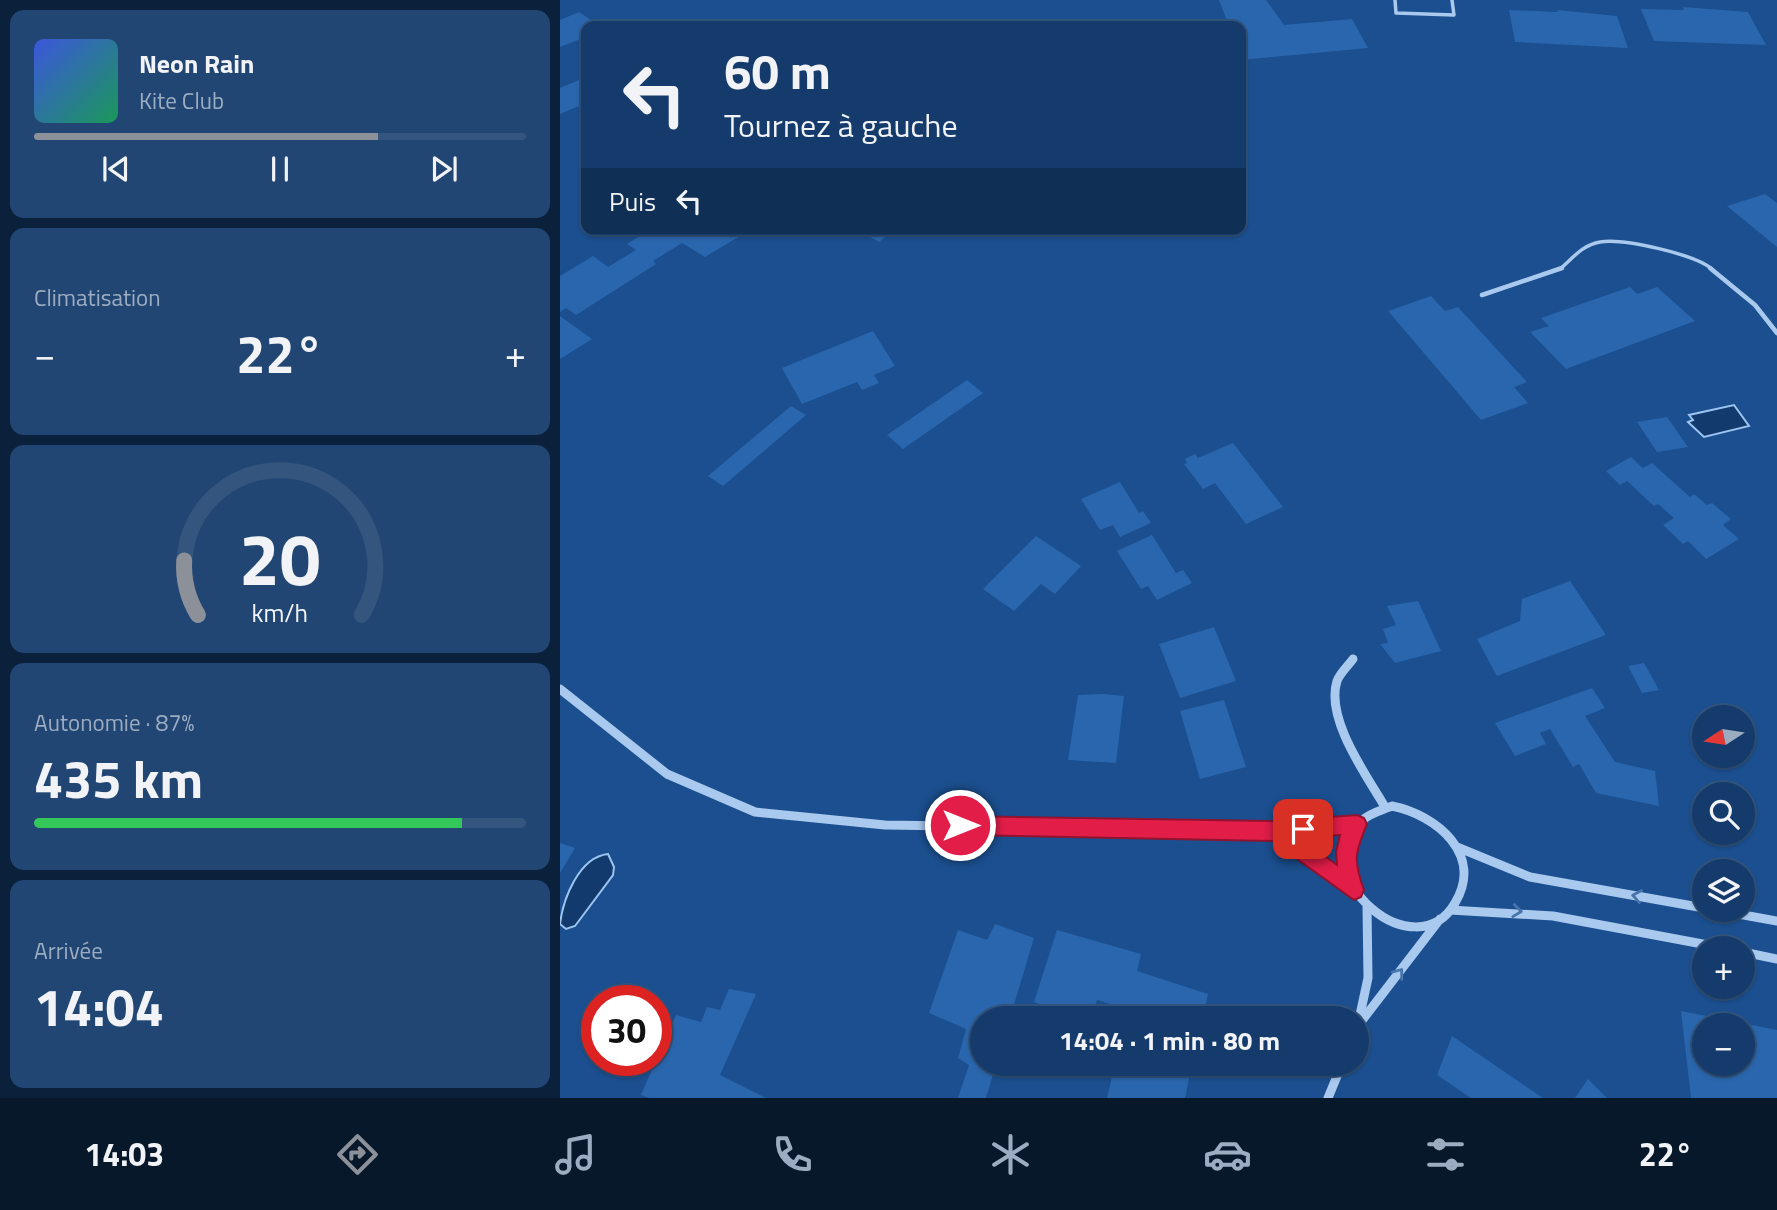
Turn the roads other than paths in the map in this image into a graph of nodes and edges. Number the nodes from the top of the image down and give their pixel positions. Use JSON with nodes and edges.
{"nodes":[{"id":1,"x":1395,"y":0,"type":"edge"},
{"id":2,"x":1452,"y":0,"type":"edge"},
{"id":3,"x":1482,"y":295,"type":"dead end"},
{"id":4,"x":1777,"y":333,"type":"edge"},
{"id":5,"x":1353,"y":659,"type":"dead end"},
{"id":6,"x":560,"y":689,"type":"edge"},
{"id":7,"x":1385,"y":807,"type":"junction"},
{"id":8,"x":1357,"y":824,"type":"junction"},
{"id":9,"x":1275,"y":831,"type":"junction"},
{"id":10,"x":1457,"y":847,"type":"junction"},
{"id":11,"x":1354,"y":890,"type":"junction"},
{"id":12,"x":1367,"y":906,"type":"junction"},
{"id":13,"x":1692,"y":906,"type":"edge"},
{"id":14,"x":1449,"y":910,"type":"junction"},
{"id":15,"x":1755,"y":917,"type":"edge"},
{"id":16,"x":1441,"y":918,"type":"junction"},
{"id":17,"x":1777,"y":921,"type":"edge"},
{"id":18,"x":1692,"y":942,"type":"edge"},
{"id":19,"x":1755,"y":954,"type":"edge"},
{"id":20,"x":1777,"y":959,"type":"edge"},
{"id":21,"x":1362,"y":1006,"type":"edge"},
{"id":22,"x":1369,"y":1013,"type":"edge"},
{"id":23,"x":1337,"y":1076,"type":"edge"},
{"id":24,"x":1328,"y":1098,"type":"edge"}],
"edges":[{"from":1,"to":2,"type":"lane"},
{"from":3,"to":4,"type":"lane"},
{"from":5,"to":7,"type":"street"},
{"from":6,"to":9,"type":"street"},
{"from":7,"to":8,"type":"street"},
{"from":7,"to":10,"type":"street"},
{"from":8,"to":9,"type":"street"},
{"from":8,"to":11,"type":"street"},
{"from":9,"to":11,"type":"street"},
{"from":13,"to":10,"type":"street","one_way":true},
{"from":10,"to":14,"type":"street"},
{"from":11,"to":12,"type":"street"},
{"from":12,"to":16,"type":"street"},
{"from":12,"to":21,"type":"street"},
{"from":14,"to":16,"type":"street"},
{"from":14,"to":18,"type":"street","one_way":true},
{"from":15,"to":17,"type":"street"},
{"from":22,"to":16,"type":"street","one_way":true},
{"from":19,"to":20,"type":"street"},
{"from":23,"to":24,"type":"street"}]}
